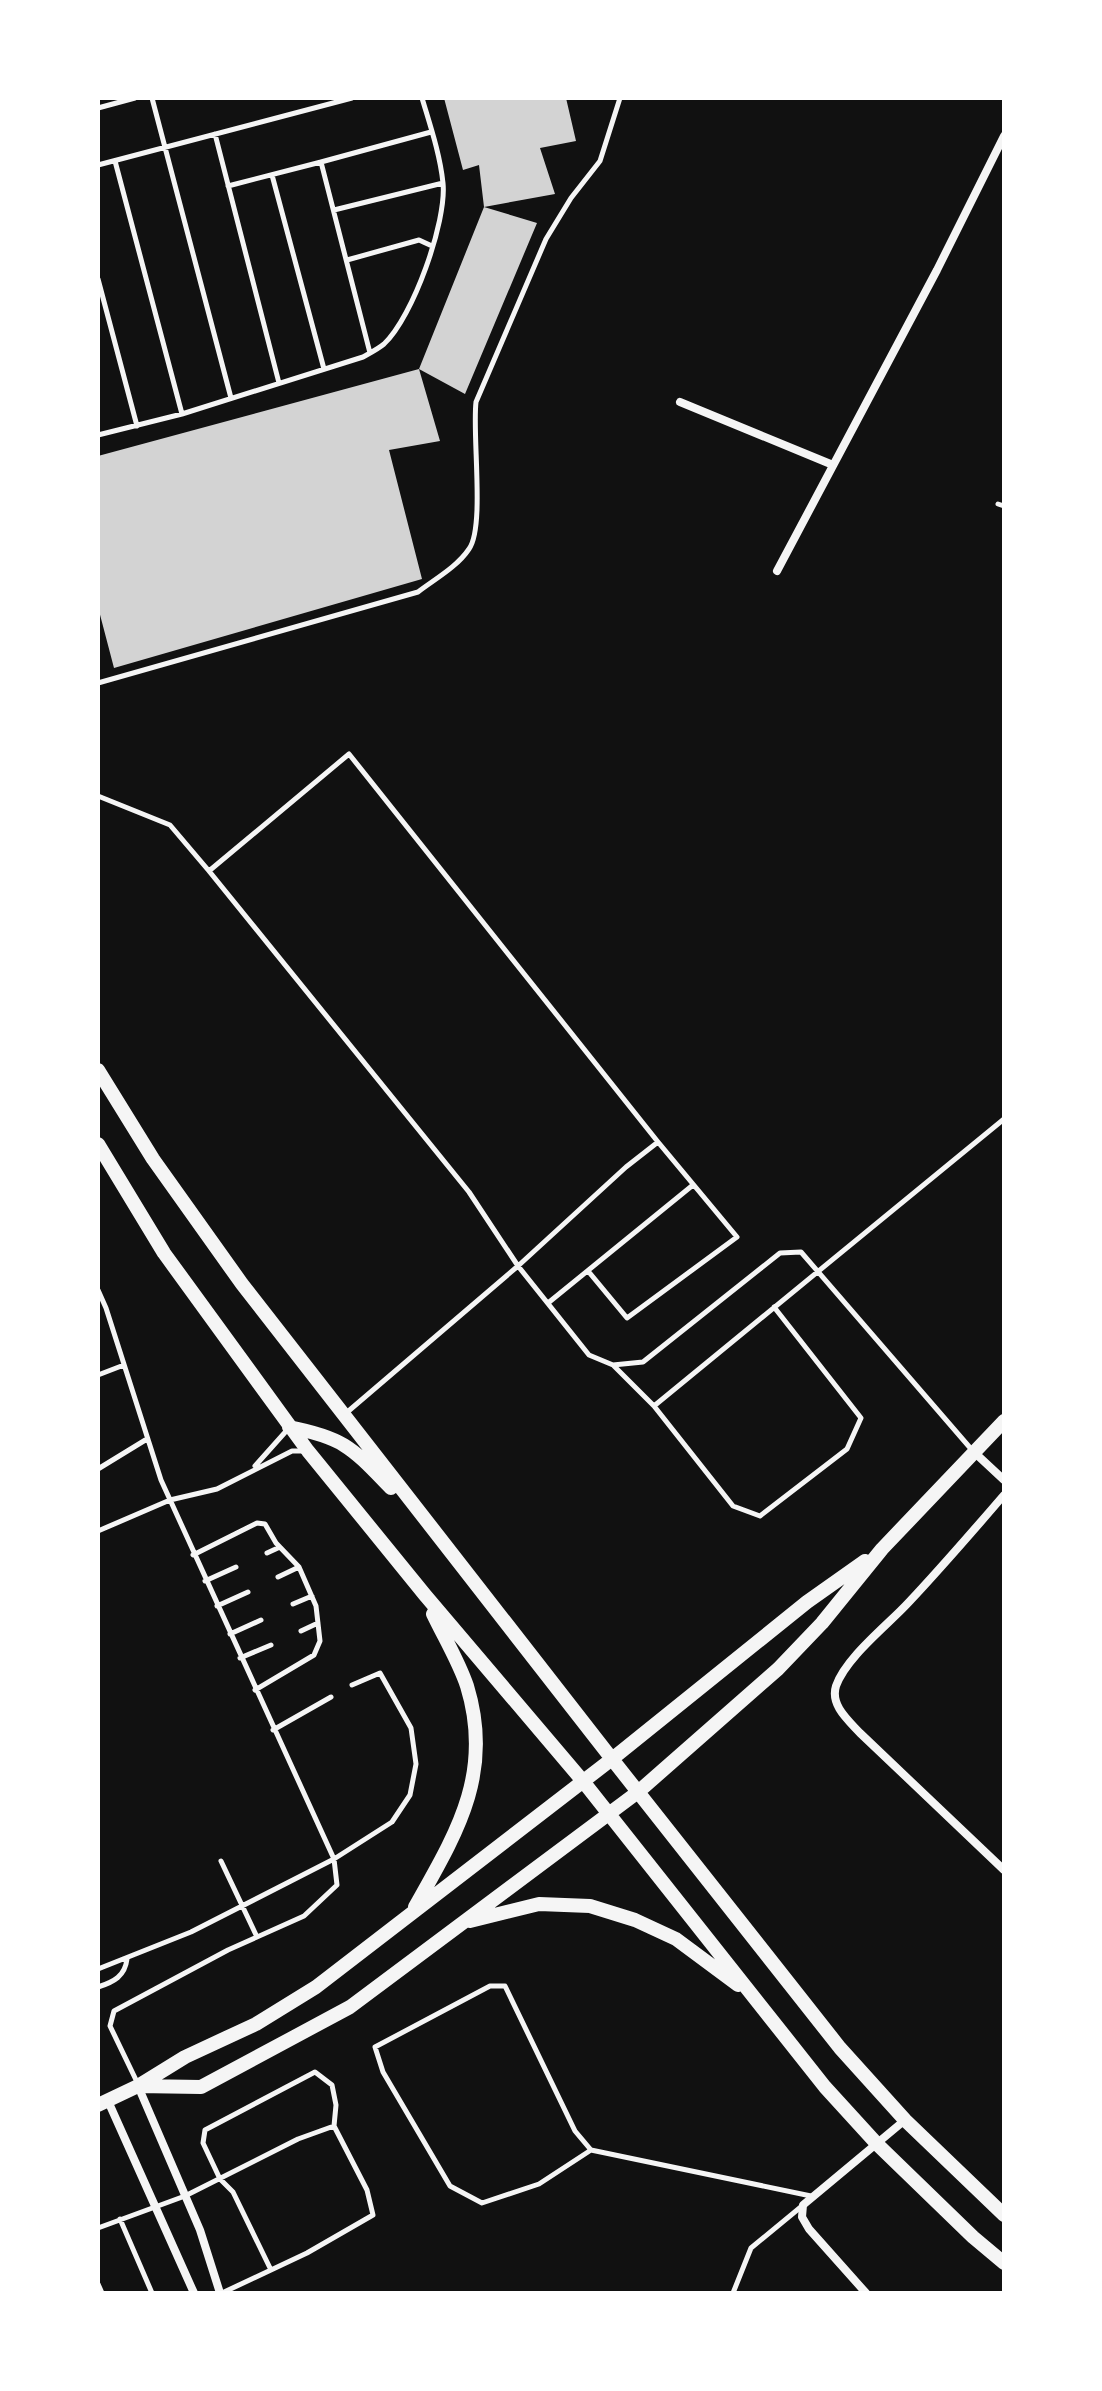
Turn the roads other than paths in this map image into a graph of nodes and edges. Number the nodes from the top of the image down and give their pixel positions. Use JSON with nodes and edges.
{"nodes":[{"id":1,"x":135,"y":98,"type":"edge"},
{"id":2,"x":152,"y":98,"type":"edge"},
{"id":3,"x":352,"y":98,"type":"edge"},
{"id":4,"x":422,"y":98,"type":"edge"},
{"id":5,"x":620,"y":98,"type":"edge"},
{"id":6,"x":98,"y":108,"type":"edge"},
{"id":7,"x":431,"y":132,"type":"junction"},
{"id":8,"x":215,"y":134,"type":"junction"},
{"id":9,"x":1004,"y":136,"type":"edge"},
{"id":10,"x":164,"y":147,"type":"junction"},
{"id":11,"x":115,"y":161,"type":"junction"},
{"id":12,"x":321,"y":162,"type":"junction"},
{"id":13,"x":98,"y":165,"type":"edge"},
{"id":14,"x":272,"y":175,"type":"junction"},
{"id":15,"x":443,"y":183,"type":"junction"},
{"id":16,"x":228,"y":186,"type":"junction"},
{"id":17,"x":334,"y":210,"type":"junction"},
{"id":18,"x":432,"y":246,"type":"junction"},
{"id":19,"x":347,"y":260,"type":"junction"},
{"id":20,"x":98,"y":279,"type":"edge"},
{"id":21,"x":370,"y":353,"type":"junction"},
{"id":22,"x":324,"y":369,"type":"junction"},
{"id":23,"x":279,"y":383,"type":"junction"},
{"id":24,"x":231,"y":398,"type":"junction"},
{"id":25,"x":680,"y":402,"type":"dead end"},
{"id":26,"x":182,"y":414,"type":"junction"},
{"id":27,"x":137,"y":426,"type":"junction"},
{"id":28,"x":98,"y":435,"type":"edge"},
{"id":29,"x":833,"y":465,"type":"junction"},
{"id":30,"x":777,"y":571,"type":"dead end"},
{"id":31,"x":98,"y":683,"type":"edge"},
{"id":32,"x":98,"y":796,"type":"edge"},
{"id":33,"x":209,"y":871,"type":"junction"},
{"id":34,"x":98,"y":1070,"type":"edge"},
{"id":35,"x":1004,"y":1119,"type":"edge"},
{"id":36,"x":658,"y":1142,"type":"junction"},
{"id":37,"x":98,"y":1144,"type":"edge"},
{"id":38,"x":693,"y":1185,"type":"junction"},
{"id":39,"x":518,"y":1266,"type":"junction"},
{"id":40,"x":588,"y":1271,"type":"junction"},
{"id":41,"x":819,"y":1272,"type":"junction"},
{"id":42,"x":98,"y":1290,"type":"edge"},
{"id":43,"x":548,"y":1303,"type":"junction"},
{"id":44,"x":774,"y":1307,"type":"junction"},
{"id":45,"x":124,"y":1365,"type":"junction"},
{"id":46,"x":613,"y":1365,"type":"junction"},
{"id":47,"x":98,"y":1375,"type":"edge"},
{"id":48,"x":654,"y":1406,"type":"junction"},
{"id":49,"x":344,"y":1415,"type":"junction"},
{"id":50,"x":1004,"y":1421,"type":"edge"},
{"id":51,"x":289,"y":1427,"type":"junction"},
{"id":52,"x":147,"y":1439,"type":"junction"},
{"id":53,"x":308,"y":1451,"type":"junction"},
{"id":54,"x":975,"y":1453,"type":"junction"},
{"id":55,"x":98,"y":1469,"type":"edge"},
{"id":56,"x":252,"y":1470,"type":"junction"},
{"id":57,"x":1004,"y":1480,"type":"edge"},
{"id":58,"x":1004,"y":1495,"type":"edge"},
{"id":59,"x":170,"y":1500,"type":"junction"},
{"id":60,"x":98,"y":1531,"type":"edge"},
{"id":61,"x":436,"y":1534,"type":"junction"},
{"id":62,"x":280,"y":1547,"type":"junction"},
{"id":63,"x":882,"y":1549,"type":"junction"},
{"id":64,"x":267,"y":1553,"type":"dead end"},
{"id":65,"x":193,"y":1555,"type":"junction"},
{"id":66,"x":236,"y":1567,"type":"dead end"},
{"id":67,"x":299,"y":1567,"type":"junction"},
{"id":68,"x":278,"y":1577,"type":"dead end"},
{"id":69,"x":205,"y":1581,"type":"junction"},
{"id":70,"x":248,"y":1592,"type":"dead end"},
{"id":71,"x":425,"y":1595,"type":"junction"},
{"id":72,"x":312,"y":1596,"type":"junction"},
{"id":73,"x":293,"y":1604,"type":"dead end"},
{"id":74,"x":217,"y":1606,"type":"junction"},
{"id":75,"x":261,"y":1620,"type":"dead end"},
{"id":76,"x":318,"y":1623,"type":"junction"},
{"id":77,"x":301,"y":1631,"type":"dead end"},
{"id":78,"x":230,"y":1634,"type":"junction"},
{"id":79,"x":271,"y":1645,"type":"dead end"},
{"id":80,"x":240,"y":1658,"type":"junction"},
{"id":81,"x":352,"y":1685,"type":"dead end"},
{"id":82,"x":255,"y":1690,"type":"junction"},
{"id":83,"x":331,"y":1697,"type":"dead end"},
{"id":84,"x":273,"y":1730,"type":"junction"},
{"id":85,"x":612,"y":1759,"type":"junction"},
{"id":86,"x":582,"y":1780,"type":"junction"},
{"id":87,"x":638,"y":1792,"type":"junction"},
{"id":88,"x":609,"y":1814,"type":"junction"},
{"id":89,"x":334,"y":1859,"type":"junction"},
{"id":90,"x":221,"y":1861,"type":"dead end"},
{"id":91,"x":1004,"y":1870,"type":"edge"},
{"id":92,"x":241,"y":1907,"type":"junction"},
{"id":93,"x":413,"y":1912,"type":"junction"},
{"id":94,"x":463,"y":1923,"type":"junction"},
{"id":95,"x":257,"y":1937,"type":"junction"},
{"id":96,"x":127,"y":1958,"type":"junction"},
{"id":97,"x":98,"y":1969,"type":"edge"},
{"id":98,"x":98,"y":1987,"type":"edge"},
{"id":99,"x":754,"y":1997,"type":"junction"},
{"id":100,"x":138,"y":2086,"type":"junction"},
{"id":101,"x":103,"y":2103,"type":"edge"},
{"id":102,"x":905,"y":2120,"type":"junction"},
{"id":103,"x":334,"y":2126,"type":"junction"},
{"id":104,"x":877,"y":2144,"type":"junction"},
{"id":105,"x":591,"y":2150,"type":"junction"},
{"id":106,"x":220,"y":2179,"type":"junction"},
{"id":107,"x":185,"y":2196,"type":"junction"},
{"id":108,"x":812,"y":2197,"type":"junction"},
{"id":109,"x":803,"y":2205,"type":"junction"},
{"id":110,"x":156,"y":2206,"type":"junction"},
{"id":111,"x":1004,"y":2215,"type":"edge"},
{"id":112,"x":120,"y":2219,"type":"junction"},
{"id":113,"x":98,"y":2228,"type":"edge"},
{"id":114,"x":1004,"y":2263,"type":"edge"},
{"id":115,"x":271,"y":2270,"type":"junction"},
{"id":116,"x":98,"y":2284,"type":"edge"},
{"id":117,"x":102,"y":2293,"type":"edge"},
{"id":118,"x":152,"y":2293,"type":"edge"},
{"id":119,"x":194,"y":2293,"type":"edge"},
{"id":120,"x":221,"y":2293,"type":"edge"},
{"id":121,"x":733,"y":2293,"type":"edge"},
{"id":122,"x":866,"y":2293,"type":"edge"}],
"edges":[{"from":1,"to":6,"type":"lane"},
{"from":2,"to":10,"type":"lane"},
{"from":3,"to":8,"type":"lane"},
{"from":4,"to":7,"type":"lane"},
{"from":5,"to":31,"type":"lane"},
{"from":7,"to":12,"type":"lane"},
{"from":7,"to":15,"type":"lane"},
{"from":8,"to":10,"type":"lane"},
{"from":8,"to":16,"type":"lane"},
{"from":9,"to":29,"type":"street"},
{"from":10,"to":11,"type":"lane"},
{"from":10,"to":24,"type":"lane"},
{"from":11,"to":13,"type":"lane"},
{"from":11,"to":26,"type":"lane"},
{"from":12,"to":14,"type":"lane"},
{"from":12,"to":17,"type":"lane"},
{"from":14,"to":16,"type":"lane"},
{"from":14,"to":22,"type":"lane"},
{"from":15,"to":17,"type":"lane"},
{"from":15,"to":18,"type":"lane"},
{"from":16,"to":23,"type":"lane"},
{"from":17,"to":19,"type":"lane"},
{"from":18,"to":19,"type":"lane"},
{"from":18,"to":21,"type":"lane"},
{"from":19,"to":21,"type":"lane"},
{"from":20,"to":27,"type":"lane"},
{"from":21,"to":22,"type":"lane"},
{"from":22,"to":23,"type":"lane"},
{"from":23,"to":24,"type":"lane"},
{"from":24,"to":26,"type":"lane"},
{"from":25,"to":29,"type":"street"},
{"from":26,"to":27,"type":"lane"},
{"from":27,"to":28,"type":"lane"},
{"from":29,"to":30,"type":"street"},
{"from":32,"to":33,"type":"lane"},
{"from":33,"to":36,"type":"lane"},
{"from":33,"to":39,"type":"lane"},
{"from":34,"to":49,"type":"main road"},
{"from":35,"to":41,"type":"lane"},
{"from":36,"to":38,"type":"lane"},
{"from":36,"to":39,"type":"lane"},
{"from":37,"to":51,"type":"main road"},
{"from":38,"to":40,"type":"lane"},
{"from":38,"to":40,"type":"lane"},
{"from":39,"to":43,"type":"lane"},
{"from":39,"to":49,"type":"lane"},
{"from":40,"to":43,"type":"lane"},
{"from":41,"to":44,"type":"lane"},
{"from":41,"to":46,"type":"lane"},
{"from":41,"to":54,"type":"lane"},
{"from":42,"to":45,"type":"lane"},
{"from":43,"to":46,"type":"lane"},
{"from":44,"to":48,"type":"lane"},
{"from":44,"to":48,"type":"lane"},
{"from":45,"to":47,"type":"lane"},
{"from":45,"to":52,"type":"lane"},
{"from":46,"to":48,"type":"lane"},
{"from":49,"to":61,"type":"main road"},
{"from":50,"to":54,"type":"main road"},
{"from":51,"to":53,"type":"main road"},
{"from":51,"to":56,"type":"lane"},
{"from":51,"to":61,"type":"main road"},
{"from":52,"to":55,"type":"lane"},
{"from":52,"to":59,"type":"lane"},
{"from":53,"to":56,"type":"lane"},
{"from":53,"to":71,"type":"main road"},
{"from":54,"to":57,"type":"street"},
{"from":54,"to":63,"type":"main road"},
{"from":56,"to":59,"type":"lane"},
{"from":58,"to":91,"type":"street"},
{"from":59,"to":60,"type":"lane"},
{"from":59,"to":65,"type":"lane"},
{"from":61,"to":85,"type":"main road"},
{"from":62,"to":64,"type":"lane"},
{"from":62,"to":65,"type":"lane"},
{"from":62,"to":67,"type":"lane"},
{"from":63,"to":85,"type":"main road"},
{"from":63,"to":87,"type":"main road"},
{"from":65,"to":69,"type":"lane"},
{"from":66,"to":69,"type":"lane"},
{"from":67,"to":68,"type":"lane"},
{"from":67,"to":72,"type":"lane"},
{"from":69,"to":74,"type":"lane"},
{"from":70,"to":74,"type":"lane"},
{"from":71,"to":86,"type":"main road"},
{"from":71,"to":93,"type":"main road"},
{"from":72,"to":73,"type":"lane"},
{"from":72,"to":76,"type":"lane"},
{"from":74,"to":78,"type":"lane"},
{"from":75,"to":78,"type":"lane"},
{"from":76,"to":77,"type":"lane"},
{"from":76,"to":82,"type":"lane"},
{"from":78,"to":80,"type":"lane"},
{"from":79,"to":80,"type":"lane"},
{"from":80,"to":82,"type":"lane"},
{"from":81,"to":89,"type":"lane"},
{"from":82,"to":84,"type":"lane"},
{"from":83,"to":84,"type":"lane"},
{"from":84,"to":89,"type":"lane"},
{"from":85,"to":86,"type":"main road"},
{"from":85,"to":87,"type":"main road"},
{"from":86,"to":88,"type":"main road"},
{"from":86,"to":93,"type":"main road"},
{"from":87,"to":88,"type":"main road"},
{"from":87,"to":102,"type":"main road"},
{"from":88,"to":94,"type":"main road"},
{"from":88,"to":99,"type":"main road"},
{"from":89,"to":92,"type":"lane"},
{"from":89,"to":95,"type":"lane"},
{"from":90,"to":92,"type":"lane"},
{"from":92,"to":95,"type":"lane"},
{"from":92,"to":96,"type":"lane"},
{"from":93,"to":100,"type":"main road"},
{"from":94,"to":99,"type":"main road"},
{"from":94,"to":100,"type":"main road"},
{"from":95,"to":100,"type":"lane"},
{"from":96,"to":97,"type":"lane"},
{"from":96,"to":98,"type":"lane"},
{"from":99,"to":104,"type":"main road"},
{"from":100,"to":101,"type":"main road"},
{"from":100,"to":107,"type":"street"},
{"from":101,"to":110,"type":"street"},
{"from":102,"to":104,"type":"street"},
{"from":102,"to":111,"type":"main road"},
{"from":103,"to":106,"type":"lane"},
{"from":103,"to":106,"type":"lane"},
{"from":103,"to":115,"type":"lane"},
{"from":104,"to":108,"type":"street"},
{"from":104,"to":114,"type":"main road"},
{"from":105,"to":105,"type":"lane"},
{"from":105,"to":108,"type":"lane"},
{"from":106,"to":107,"type":"lane"},
{"from":106,"to":115,"type":"lane"},
{"from":107,"to":110,"type":"lane"},
{"from":107,"to":120,"type":"street"},
{"from":108,"to":109,"type":"street"},
{"from":109,"to":121,"type":"lane"},
{"from":109,"to":122,"type":"street"},
{"from":110,"to":112,"type":"lane"},
{"from":110,"to":119,"type":"street"},
{"from":112,"to":113,"type":"lane"},
{"from":112,"to":118,"type":"lane"},
{"from":115,"to":120,"type":"lane"},
{"from":116,"to":117,"type":"lane"}]}
